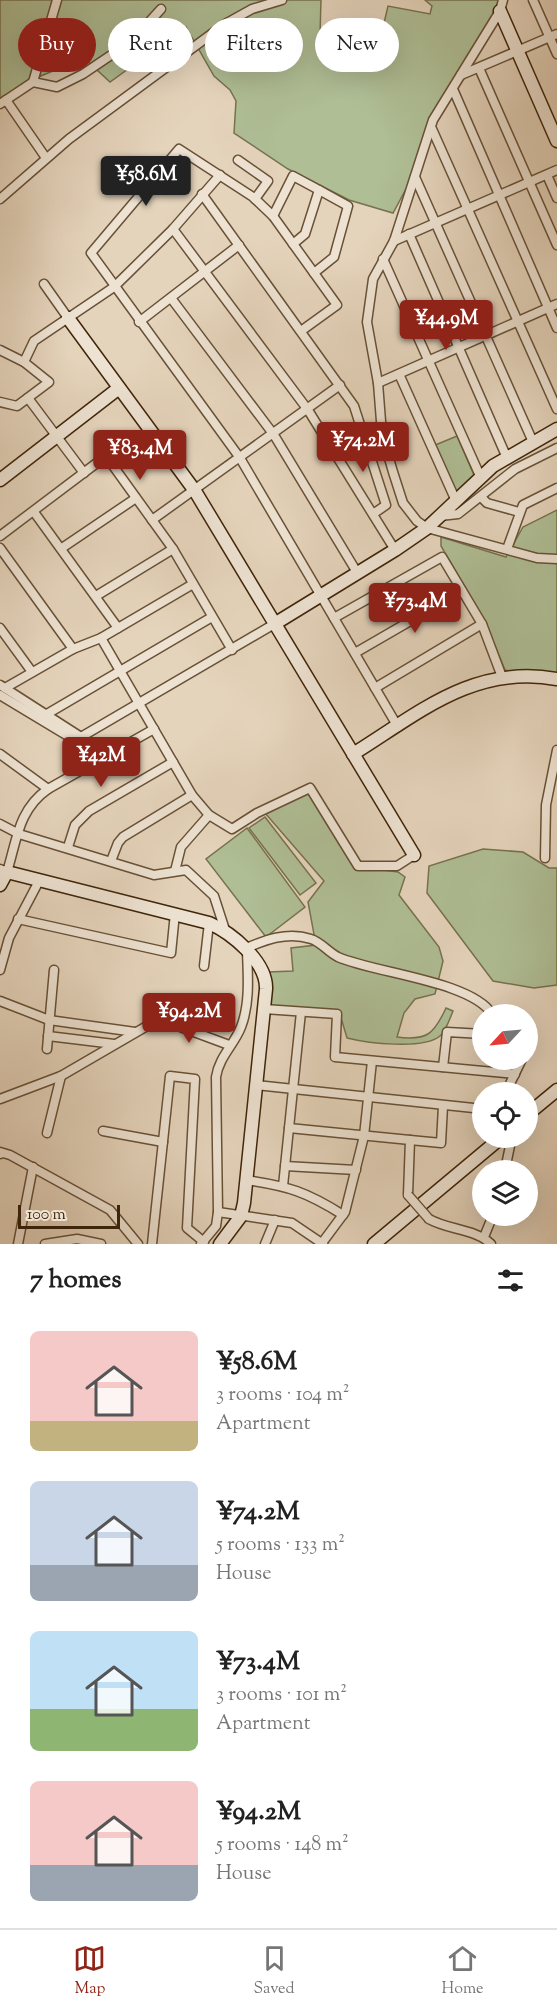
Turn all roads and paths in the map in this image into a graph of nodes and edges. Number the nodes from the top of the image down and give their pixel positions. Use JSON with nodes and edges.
{"nodes":[{"id":1,"x":57,"y":0,"type":"edge"},
{"id":2,"x":282,"y":0,"type":"edge"},
{"id":3,"x":533,"y":0,"type":"edge"},
{"id":4,"x":501,"y":5,"type":"edge"},
{"id":5,"x":161,"y":9,"type":"dead end"},
{"id":6,"x":553,"y":36,"type":"edge"},
{"id":7,"x":517,"y":51,"type":"junction"},
{"id":8,"x":557,"y":54,"type":"edge"},
{"id":9,"x":478,"y":68,"type":"junction"},
{"id":10,"x":460,"y":75,"type":"junction"},
{"id":11,"x":33,"y":82,"type":"junction"},
{"id":12,"x":453,"y":88,"type":"junction"},
{"id":13,"x":3,"y":102,"type":"edge"},
{"id":14,"x":432,"y":129,"type":"junction"},
{"id":15,"x":557,"y":141,"type":"edge"},
{"id":16,"x":46,"y":158,"type":"junction"},
{"id":17,"x":238,"y":160,"type":"dead end"},
{"id":18,"x":557,"y":170,"type":"edge"},
{"id":19,"x":220,"y":175,"type":"junction"},
{"id":20,"x":547,"y":175,"type":"junction"},
{"id":21,"x":416,"y":177,"type":"junction"},
{"id":22,"x":529,"y":182,"type":"junction"},
{"id":23,"x":318,"y":190,"type":"junction"},
{"id":24,"x":202,"y":194,"type":"junction"},
{"id":25,"x":500,"y":195,"type":"junction"},
{"id":26,"x":557,"y":198,"type":"edge"},
{"id":27,"x":255,"y":199,"type":"junction"},
{"id":28,"x":0,"y":200,"type":"edge"},
{"id":29,"x":468,"y":209,"type":"junction"},
{"id":30,"x":273,"y":216,"type":"junction"},
{"id":31,"x":436,"y":223,"type":"junction"},
{"id":32,"x":173,"y":229,"type":"junction"},
{"id":33,"x":409,"y":234,"type":"junction"},
{"id":34,"x":394,"y":241,"type":"junction"},
{"id":35,"x":293,"y":244,"type":"junction"},
{"id":36,"x":239,"y":245,"type":"junction"},
{"id":37,"x":557,"y":245,"type":"edge"},
{"id":38,"x":383,"y":259,"type":"junction"},
{"id":39,"x":204,"y":272,"type":"junction"},
{"id":40,"x":314,"y":273,"type":"junction"},
{"id":41,"x":44,"y":284,"type":"dead end"},
{"id":42,"x":114,"y":287,"type":"junction"},
{"id":43,"x":171,"y":298,"type":"junction"},
{"id":44,"x":553,"y":306,"type":"edge"},
{"id":45,"x":68,"y":318,"type":"junction"},
{"id":46,"x":518,"y":321,"type":"junction"},
{"id":47,"x":140,"y":322,"type":"junction"},
{"id":48,"x":557,"y":328,"type":"edge"},
{"id":49,"x":301,"y":331,"type":"junction"},
{"id":50,"x":486,"y":335,"type":"junction"},
{"id":51,"x":458,"y":347,"type":"junction"},
{"id":52,"x":0,"y":350,"type":"edge"},
{"id":53,"x":428,"y":361,"type":"junction"},
{"id":54,"x":24,"y":362,"type":"junction"},
{"id":55,"x":399,"y":374,"type":"junction"},
{"id":56,"x":378,"y":382,"type":"junction"},
{"id":57,"x":340,"y":386,"type":"junction"},
{"id":58,"x":119,"y":388,"type":"junction"},
{"id":59,"x":28,"y":398,"type":"junction"},
{"id":60,"x":0,"y":402,"type":"edge"},
{"id":61,"x":557,"y":409,"type":"edge"},
{"id":62,"x":308,"y":410,"type":"junction"},
{"id":63,"x":557,"y":429,"type":"edge"},
{"id":64,"x":274,"y":435,"type":"junction"},
{"id":65,"x":57,"y":437,"type":"junction"},
{"id":66,"x":533,"y":442,"type":"junction"},
{"id":67,"x":557,"y":448,"type":"edge"},
{"id":68,"x":240,"y":458,"type":"junction"},
{"id":69,"x":507,"y":458,"type":"junction"},
{"id":70,"x":84,"y":473,"type":"junction"},
{"id":71,"x":481,"y":478,"type":"junction"},
{"id":72,"x":0,"y":480,"type":"edge"},
{"id":73,"x":557,"y":488,"type":"edge"},
{"id":74,"x":195,"y":491,"type":"junction"},
{"id":75,"x":481,"y":497,"type":"junction"},
{"id":76,"x":136,"y":498,"type":"junction"},
{"id":77,"x":456,"y":501,"type":"junction"},
{"id":78,"x":34,"y":512,"type":"junction"},
{"id":79,"x":519,"y":512,"type":"junction"},
{"id":80,"x":373,"y":514,"type":"junction"},
{"id":81,"x":440,"y":516,"type":"junction"},
{"id":82,"x":152,"y":520,"type":"junction"},
{"id":83,"x":427,"y":528,"type":"junction"},
{"id":84,"x":0,"y":536,"type":"edge"},
{"id":85,"x":0,"y":548,"type":"edge"},
{"id":86,"x":62,"y":548,"type":"junction"},
{"id":87,"x":172,"y":549,"type":"junction"},
{"id":88,"x":507,"y":549,"type":"junction"},
{"id":89,"x":395,"y":550,"type":"junction"},
{"id":90,"x":557,"y":559,"type":"edge"},
{"id":91,"x":358,"y":574,"type":"junction"},
{"id":92,"x":193,"y":584,"type":"junction"},
{"id":93,"x":462,"y":591,"type":"junction"},
{"id":94,"x":96,"y":596,"type":"junction"},
{"id":95,"x":322,"y":597,"type":"junction"},
{"id":96,"x":212,"y":617,"type":"junction"},
{"id":97,"x":334,"y":618,"type":"junction"},
{"id":98,"x":276,"y":623,"type":"junction"},
{"id":99,"x":482,"y":624,"type":"junction"},
{"id":100,"x":0,"y":628,"type":"edge"},
{"id":101,"x":118,"y":628,"type":"junction"},
{"id":102,"x":101,"y":638,"type":"junction"},
{"id":103,"x":73,"y":649,"type":"junction"},
{"id":104,"x":232,"y":650,"type":"junction"},
{"id":105,"x":355,"y":653,"type":"junction"},
{"id":106,"x":120,"y":671,"type":"junction"},
{"id":107,"x":32,"y":672,"type":"junction"},
{"id":108,"x":502,"y":677,"type":"junction"},
{"id":109,"x":557,"y":679,"type":"edge"},
{"id":110,"x":375,"y":688,"type":"junction"},
{"id":111,"x":2,"y":689,"type":"edge"},
{"id":112,"x":140,"y":703,"type":"junction"},
{"id":113,"x":47,"y":714,"type":"junction"},
{"id":114,"x":398,"y":727,"type":"junction"},
{"id":115,"x":154,"y":729,"type":"junction"},
{"id":116,"x":81,"y":737,"type":"junction"},
{"id":117,"x":557,"y":750,"type":"edge"},
{"id":118,"x":0,"y":754,"type":"edge"},
{"id":119,"x":353,"y":754,"type":"junction"},
{"id":120,"x":173,"y":762,"type":"junction"},
{"id":121,"x":48,"y":789,"type":"junction"},
{"id":122,"x":192,"y":795,"type":"junction"},
{"id":123,"x":209,"y":815,"type":"junction"},
{"id":124,"x":0,"y":824,"type":"edge"},
{"id":125,"x":19,"y":834,"type":"junction"},
{"id":126,"x":68,"y":848,"type":"junction"},
{"id":127,"x":414,"y":855,"type":"joint"},
{"id":128,"x":545,"y":858,"type":"dead end"},
{"id":129,"x":111,"y":861,"type":"junction"},
{"id":130,"x":3,"y":871,"type":"edge"},
{"id":131,"x":175,"y":871,"type":"junction"},
{"id":132,"x":39,"y":881,"type":"junction"},
{"id":133,"x":0,"y":885,"type":"edge"},
{"id":134,"x":175,"y":913,"type":"junction"},
{"id":135,"x":18,"y":919,"type":"junction"},
{"id":136,"x":209,"y":923,"type":"junction"},
{"id":137,"x":225,"y":930,"type":"junction"},
{"id":138,"x":245,"y":951,"type":"junction"},
{"id":139,"x":204,"y":966,"type":"dead end"},
{"id":140,"x":0,"y":970,"type":"edge"},
{"id":141,"x":54,"y":970,"type":"dead end"},
{"id":142,"x":0,"y":1001,"type":"edge"},
{"id":143,"x":482,"y":1004,"type":"edge"},
{"id":144,"x":264,"y":1009,"type":"junction"},
{"id":145,"x":301,"y":1012,"type":"junction"},
{"id":146,"x":49,"y":1020,"type":"junction"},
{"id":147,"x":136,"y":1032,"type":"junction"},
{"id":148,"x":472,"y":1033,"type":"edge"},
{"id":149,"x":48,"y":1036,"type":"junction"},
{"id":150,"x":114,"y":1044,"type":"junction"},
{"id":151,"x":230,"y":1045,"type":"junction"},
{"id":152,"x":47,"y":1049,"type":"dead end"},
{"id":153,"x":372,"y":1061,"type":"junction"},
{"id":154,"x":443,"y":1067,"type":"junction"},
{"id":155,"x":517,"y":1070,"type":"edge"},
{"id":156,"x":515,"y":1074,"type":"junction"},
{"id":157,"x":62,"y":1076,"type":"junction"},
{"id":158,"x":511,"y":1082,"type":"edge"},
{"id":159,"x":256,"y":1085,"type":"junction"},
{"id":160,"x":293,"y":1090,"type":"junction"},
{"id":161,"x":557,"y":1090,"type":"edge"},
{"id":162,"x":369,"y":1099,"type":"junction"},
{"id":163,"x":0,"y":1100,"type":"edge"},
{"id":164,"x":443,"y":1106,"type":"junction"},
{"id":165,"x":538,"y":1106,"type":"edge"},
{"id":166,"x":472,"y":1108,"type":"edge"},
{"id":167,"x":289,"y":1128,"type":"junction"},
{"id":168,"x":103,"y":1131,"type":"dead end"},
{"id":169,"x":47,"y":1133,"type":"dead end"},
{"id":170,"x":364,"y":1136,"type":"junction"},
{"id":171,"x":410,"y":1140,"type":"junction"},
{"id":172,"x":163,"y":1142,"type":"junction"},
{"id":173,"x":489,"y":1148,"type":"edge"},
{"id":174,"x":0,"y":1154,"type":"edge"},
{"id":175,"x":285,"y":1166,"type":"junction"},
{"id":176,"x":33,"y":1167,"type":"junction"},
{"id":177,"x":356,"y":1170,"type":"junction"},
{"id":178,"x":246,"y":1180,"type":"junction"},
{"id":179,"x":283,"y":1186,"type":"junction"},
{"id":180,"x":218,"y":1212,"type":"junction"},
{"id":181,"x":343,"y":1215,"type":"junction"},
{"id":182,"x":241,"y":1216,"type":"junction"},
{"id":183,"x":275,"y":1220,"type":"junction"},
{"id":184,"x":488,"y":1240,"type":"edge"},
{"id":185,"x":76,"y":1242,"type":"edge"},
{"id":186,"x":202,"y":1243,"type":"edge"},
{"id":187,"x":18,"y":1244,"type":"edge"},
{"id":188,"x":45,"y":1244,"type":"edge"},
{"id":189,"x":101,"y":1244,"type":"edge"},
{"id":190,"x":138,"y":1244,"type":"edge"},
{"id":191,"x":152,"y":1244,"type":"edge"},
{"id":192,"x":220,"y":1244,"type":"edge"},
{"id":193,"x":265,"y":1244,"type":"edge"},
{"id":194,"x":323,"y":1244,"type":"edge"},
{"id":195,"x":374,"y":1244,"type":"edge"}],
"edges":[{"from":1,"to":11,"type":"street"},
{"from":2,"to":16,"type":"street"},
{"from":3,"to":6,"type":"street"},
{"from":4,"to":7,"type":"street"},
{"from":4,"to":10,"type":"street"},
{"from":5,"to":11,"type":"street"},
{"from":6,"to":7,"type":"street"},
{"from":6,"to":8,"type":"street"},
{"from":7,"to":9,"type":"street"},
{"from":7,"to":15,"type":"street"},
{"from":9,"to":10,"type":"street"},
{"from":9,"to":22,"type":"street"},
{"from":10,"to":12,"type":"street"},
{"from":11,"to":13,"type":"street"},
{"from":12,"to":14,"type":"street"},
{"from":12,"to":25,"type":"street"},
{"from":13,"to":16,"type":"street"},
{"from":14,"to":21,"type":"street"},
{"from":14,"to":29,"type":"street"},
{"from":16,"to":28,"type":"street"},
{"from":17,"to":27,"type":"street"},
{"from":18,"to":20,"type":"street"},
{"from":19,"to":24,"type":"street"},
{"from":19,"to":27,"type":"street"},
{"from":19,"to":42,"type":"street"},
{"from":20,"to":22,"type":"street"},
{"from":20,"to":26,"type":"street"},
{"from":21,"to":31,"type":"street"},
{"from":21,"to":34,"type":"street"},
{"from":22,"to":25,"type":"street"},
{"from":22,"to":37,"type":"street"},
{"from":23,"to":30,"type":"street"},
{"from":23,"to":35,"type":"street"},
{"from":23,"to":40,"type":"street"},
{"from":24,"to":32,"type":"street"},
{"from":24,"to":36,"type":"street"},
{"from":25,"to":29,"type":"street"},
{"from":25,"to":44,"type":"street"},
{"from":27,"to":30,"type":"street"},
{"from":29,"to":31,"type":"street"},
{"from":29,"to":46,"type":"street"},
{"from":30,"to":35,"type":"street"},
{"from":31,"to":33,"type":"street"},
{"from":31,"to":50,"type":"street"},
{"from":32,"to":39,"type":"street"},
{"from":32,"to":42,"type":"street"},
{"from":33,"to":34,"type":"street"},
{"from":33,"to":51,"type":"street"},
{"from":34,"to":38,"type":"street"},
{"from":35,"to":40,"type":"street"},
{"from":36,"to":39,"type":"street"},
{"from":36,"to":49,"type":"street"},
{"from":38,"to":53,"type":"street"},
{"from":38,"to":56,"type":"street"},
{"from":39,"to":43,"type":"street"},
{"from":39,"to":62,"type":"street"},
{"from":40,"to":49,"type":"street"},
{"from":41,"to":45,"type":"street"},
{"from":42,"to":45,"type":"street"},
{"from":42,"to":47,"type":"street"},
{"from":43,"to":47,"type":"street"},
{"from":43,"to":64,"type":"street"},
{"from":44,"to":46,"type":"street"},
{"from":44,"to":48,"type":"street"},
{"from":45,"to":54,"type":"street"},
{"from":45,"to":58,"type":"street"},
{"from":46,"to":50,"type":"street"},
{"from":46,"to":61,"type":"street"},
{"from":47,"to":68,"type":"street"},
{"from":49,"to":57,"type":"street"},
{"from":50,"to":51,"type":"street"},
{"from":50,"to":66,"type":"street"},
{"from":51,"to":53,"type":"street"},
{"from":51,"to":69,"type":"street"},
{"from":52,"to":54,"type":"street"},
{"from":53,"to":55,"type":"street"},
{"from":53,"to":71,"type":"street"},
{"from":54,"to":59,"type":"street"},
{"from":55,"to":56,"type":"street"},
{"from":55,"to":77,"type":"street"},
{"from":56,"to":83,"type":"street"},
{"from":57,"to":62,"type":"street"},
{"from":57,"to":80,"type":"street"},
{"from":58,"to":65,"type":"street"},
{"from":58,"to":74,"type":"street"},
{"from":59,"to":60,"type":"street"},
{"from":59,"to":65,"type":"street"},
{"from":62,"to":64,"type":"street"},
{"from":62,"to":80,"type":"street"},
{"from":63,"to":66,"type":"street"},
{"from":64,"to":68,"type":"street"},
{"from":64,"to":91,"type":"street"},
{"from":65,"to":70,"type":"street"},
{"from":65,"to":72,"type":"street"},
{"from":66,"to":69,"type":"street"},
{"from":67,"to":75,"type":"street"},
{"from":68,"to":74,"type":"street"},
{"from":68,"to":95,"type":"street"},
{"from":69,"to":71,"type":"street"},
{"from":70,"to":76,"type":"street"},
{"from":70,"to":78,"type":"street"},
{"from":71,"to":77,"type":"street"},
{"from":73,"to":79,"type":"street"},
{"from":74,"to":82,"type":"street"},
{"from":74,"to":98,"type":"street"},
{"from":75,"to":79,"type":"street"},
{"from":75,"to":81,"type":"street"},
{"from":76,"to":82,"type":"street"},
{"from":76,"to":86,"type":"street"},
{"from":77,"to":81,"type":"street"},
{"from":78,"to":84,"type":"street"},
{"from":78,"to":86,"type":"street"},
{"from":79,"to":88,"type":"street"},
{"from":80,"to":89,"type":"street"},
{"from":81,"to":83,"type":"street"},
{"from":82,"to":87,"type":"street"},
{"from":83,"to":88,"type":"street"},
{"from":83,"to":89,"type":"street"},
{"from":85,"to":103,"type":"street"},
{"from":86,"to":94,"type":"street"},
{"from":87,"to":92,"type":"street"},
{"from":87,"to":94,"type":"street"},
{"from":88,"to":90,"type":"street"},
{"from":89,"to":91,"type":"street"},
{"from":91,"to":95,"type":"street"},
{"from":92,"to":96,"type":"street"},
{"from":92,"to":101,"type":"street"},
{"from":93,"to":97,"type":"street"},
{"from":93,"to":99,"type":"street"},
{"from":93,"to":105,"type":"street"},
{"from":94,"to":101,"type":"street"},
{"from":95,"to":97,"type":"street"},
{"from":95,"to":98,"type":"street"},
{"from":96,"to":104,"type":"street"},
{"from":96,"to":106,"type":"street"},
{"from":97,"to":105,"type":"street"},
{"from":98,"to":104,"type":"street"},
{"from":98,"to":119,"type":"street"},
{"from":99,"to":108,"type":"street"},
{"from":99,"to":110,"type":"street"},
{"from":100,"to":107,"type":"street"},
{"from":101,"to":102,"type":"street"},
{"from":102,"to":103,"type":"street"},
{"from":102,"to":106,"type":"street"},
{"from":103,"to":107,"type":"street"},
{"from":104,"to":112,"type":"street"},
{"from":105,"to":110,"type":"street"},
{"from":106,"to":112,"type":"street"},
{"from":106,"to":113,"type":"street"},
{"from":107,"to":111,"type":"street"},
{"from":108,"to":109,"type":"street"},
{"from":108,"to":114,"type":"street"},
{"from":110,"to":114,"type":"street"},
{"from":111,"to":113,"type":"street"},
{"from":111,"to":116,"type":"street"},
{"from":112,"to":115,"type":"street"},
{"from":112,"to":116,"type":"street"},
{"from":113,"to":116,"type":"street"},
{"from":114,"to":119,"type":"street"},
{"from":115,"to":120,"type":"street"},
{"from":115,"to":121,"type":"street"},
{"from":117,"to":128,"type":"street"},
{"from":118,"to":121,"type":"street"},
{"from":119,"to":127,"type":"street"},
{"from":120,"to":122,"type":"street"},
{"from":120,"to":126,"type":"street"},
{"from":121,"to":125,"type":"street"},
{"from":122,"to":123,"type":"street"},
{"from":122,"to":129,"type":"street"},
{"from":123,"to":127,"type":"street"},
{"from":123,"to":131,"type":"street"},
{"from":124,"to":125,"type":"street"},
{"from":125,"to":126,"type":"street"},
{"from":125,"to":130,"type":"street"},
{"from":126,"to":129,"type":"street"},
{"from":129,"to":131,"type":"street"},
{"from":130,"to":132,"type":"street"},
{"from":130,"to":133,"type":"street"},
{"from":131,"to":137,"type":"street"},
{"from":132,"to":134,"type":"street"},
{"from":132,"to":135,"type":"street"},
{"from":134,"to":135,"type":"street"},
{"from":134,"to":136,"type":"street"},
{"from":135,"to":140,"type":"street"},
{"from":136,"to":137,"type":"street"},
{"from":136,"to":139,"type":"street"},
{"from":137,"to":138,"type":"street"},
{"from":138,"to":143,"type":"street"},
{"from":138,"to":144,"type":"street"},
{"from":138,"to":151,"type":"street"},
{"from":141,"to":146,"type":"street"},
{"from":142,"to":146,"type":"street"},
{"from":144,"to":145,"type":"street"},
{"from":144,"to":159,"type":"street"},
{"from":145,"to":153,"type":"street"},
{"from":145,"to":160,"type":"street"},
{"from":146,"to":147,"type":"street"},
{"from":146,"to":149,"type":"street"},
{"from":147,"to":150,"type":"street"},
{"from":147,"to":151,"type":"street"},
{"from":148,"to":154,"type":"street"},
{"from":149,"to":150,"type":"street"},
{"from":149,"to":152,"type":"street"},
{"from":150,"to":157,"type":"street"},
{"from":151,"to":180,"type":"street"},
{"from":153,"to":154,"type":"street"},
{"from":153,"to":162,"type":"street"},
{"from":154,"to":156,"type":"street"},
{"from":155,"to":156,"type":"street"},
{"from":156,"to":158,"type":"street"},
{"from":157,"to":163,"type":"street"},
{"from":157,"to":169,"type":"street"},
{"from":159,"to":160,"type":"street"},
{"from":159,"to":178,"type":"street"},
{"from":160,"to":162,"type":"street"},
{"from":160,"to":167,"type":"street"},
{"from":161,"to":165,"type":"street"},
{"from":162,"to":164,"type":"street"},
{"from":162,"to":170,"type":"street"},
{"from":164,"to":166,"type":"street"},
{"from":164,"to":171,"type":"street"},
{"from":167,"to":170,"type":"street"},
{"from":167,"to":175,"type":"street"},
{"from":168,"to":172,"type":"street"},
{"from":170,"to":171,"type":"street"},
{"from":170,"to":177,"type":"street"},
{"from":171,"to":184,"type":"street","bridge":true},
{"from":172,"to":186,"type":"street"},
{"from":172,"to":191,"type":"street"},
{"from":173,"to":195,"type":"street"},
{"from":174,"to":176,"type":"street"},
{"from":175,"to":177,"type":"street"},
{"from":175,"to":179,"type":"street"},
{"from":176,"to":187,"type":"street"},
{"from":176,"to":190,"type":"street"},
{"from":177,"to":181,"type":"street"},
{"from":178,"to":179,"type":"street"},
{"from":178,"to":182,"type":"street"},
{"from":179,"to":181,"type":"street"},
{"from":180,"to":182,"type":"street"},
{"from":180,"to":186,"type":"street"},
{"from":181,"to":194,"type":"street"},
{"from":182,"to":183,"type":"street"},
{"from":182,"to":192,"type":"street"},
{"from":183,"to":193,"type":"street"},
{"from":183,"to":194,"type":"street"},
{"from":185,"to":188,"type":"street"},
{"from":185,"to":189,"type":"street"}]}
